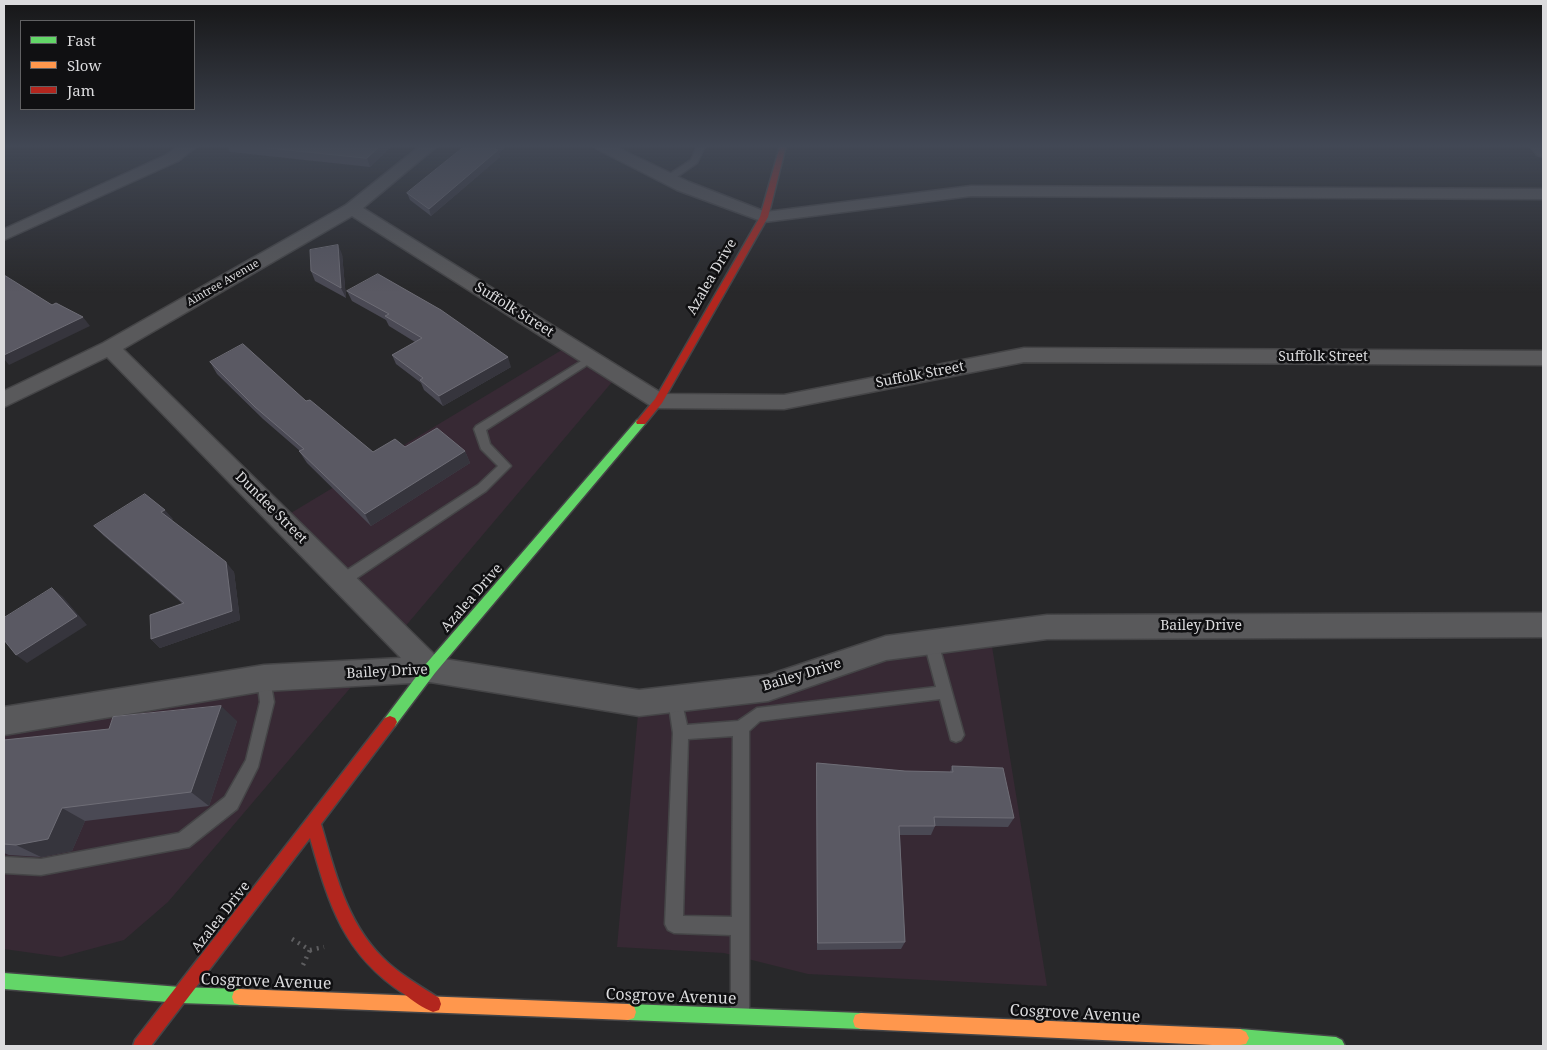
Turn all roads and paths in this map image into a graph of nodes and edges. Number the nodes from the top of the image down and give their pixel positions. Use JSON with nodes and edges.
{"nodes":[{"id":1,"x":91,"y":195,"type":"edge"},
{"id":2,"x":369,"y":195,"type":"edge"},
{"id":3,"x":708,"y":195,"type":"edge"},
{"id":4,"x":770,"y":195,"type":"edge"},
{"id":5,"x":938,"y":195,"type":"edge"},
{"id":6,"x":352,"y":209,"type":"junction"},
{"id":7,"x":764,"y":217,"type":"junction"},
{"id":8,"x":4,"y":235,"type":"edge"},
{"id":9,"x":110,"y":348,"type":"junction"},
{"id":10,"x":591,"y":358,"type":"junction"},
{"id":11,"x":1543,"y":358,"type":"edge"},
{"id":12,"x":4,"y":400,"type":"edge"},
{"id":13,"x":659,"y":401,"type":"junction"},
{"id":14,"x":343,"y":580,"type":"junction"},
{"id":15,"x":1543,"y":625,"type":"edge"},
{"id":16,"x":931,"y":642,"type":"junction"},
{"id":17,"x":430,"y":669,"type":"junction"},
{"id":18,"x":264,"y":678,"type":"junction"},
{"id":19,"x":945,"y":692,"type":"junction"},
{"id":20,"x":675,"y":699,"type":"junction"},
{"id":21,"x":4,"y":720,"type":"edge"},
{"id":22,"x":741,"y":728,"type":"junction"},
{"id":23,"x":681,"y":733,"type":"junction"},
{"id":24,"x":956,"y":734,"type":"dead end"},
{"id":25,"x":313,"y":822,"type":"junction"},
{"id":26,"x":4,"y":865,"type":"edge"},
{"id":27,"x":739,"y":926,"type":"junction"},
{"id":28,"x":292,"y":939,"type":"dead end"},
{"id":29,"x":328,"y":947,"type":"dead end"},
{"id":30,"x":310,"y":950,"type":"junction"},
{"id":31,"x":303,"y":965,"type":"dead end"},
{"id":32,"x":4,"y":981,"type":"edge"},
{"id":33,"x":180,"y":995,"type":"junction"},
{"id":34,"x":432,"y":1004,"type":"junction"},
{"id":35,"x":740,"y":1016,"type":"junction"},
{"id":36,"x":141,"y":1046,"type":"edge"},
{"id":37,"x":1336,"y":1046,"type":"edge"}],
"edges":[{"from":1,"to":8,"type":"street"},
{"from":2,"to":6,"type":"street","name":"Aintree Avenue"},
{"from":3,"to":7,"type":"street"},
{"from":4,"to":7,"type":"street","name":"Azalea Drive"},
{"from":5,"to":7,"type":"street"},
{"from":6,"to":9,"type":"street","name":"Aintree Avenue"},
{"from":6,"to":10,"type":"street","name":"Suffolk Street"},
{"from":7,"to":13,"type":"street","name":"Azalea Drive"},
{"from":9,"to":12,"type":"street","name":"Aintree Avenue"},
{"from":9,"to":14,"type":"street","name":"Dundee Street"},
{"from":10,"to":13,"type":"street","name":"Suffolk Street"},
{"from":10,"to":14,"type":"lane"},
{"from":11,"to":13,"type":"street","name":"Suffolk Street"},
{"from":13,"to":17,"type":"street","name":"Azalea Drive"},
{"from":14,"to":17,"type":"street","name":"Dundee Street"},
{"from":15,"to":16,"type":"street","name":"Bailey Drive"},
{"from":16,"to":19,"type":"lane"},
{"from":16,"to":20,"type":"street","name":"Bailey Drive"},
{"from":17,"to":18,"type":"street","name":"Bailey Drive"},
{"from":17,"to":20,"type":"street","name":"Bailey Drive"},
{"from":17,"to":25,"type":"street","name":"Azalea Drive"},
{"from":18,"to":21,"type":"street","name":"Bailey Drive"},
{"from":18,"to":26,"type":"lane"},
{"from":19,"to":22,"type":"lane"},
{"from":19,"to":24,"type":"lane"},
{"from":20,"to":23,"type":"lane"},
{"from":22,"to":23,"type":"lane"},
{"from":22,"to":27,"type":"lane"},
{"from":23,"to":27,"type":"lane"},
{"from":25,"to":33,"type":"street","name":"Azalea Drive"},
{"from":25,"to":34,"type":"street"},
{"from":27,"to":35,"type":"lane"},
{"from":28,"to":30,"type":"path"},
{"from":29,"to":30,"type":"path"},
{"from":30,"to":31,"type":"path"},
{"from":32,"to":33,"type":"street","name":"Cosgrove Avenue"},
{"from":33,"to":34,"type":"street","name":"Cosgrove Avenue"},
{"from":33,"to":36,"type":"street","name":"Azalea Drive"},
{"from":34,"to":35,"type":"street","name":"Cosgrove Avenue"},
{"from":35,"to":37,"type":"street","name":"Cosgrove Avenue"}]}
